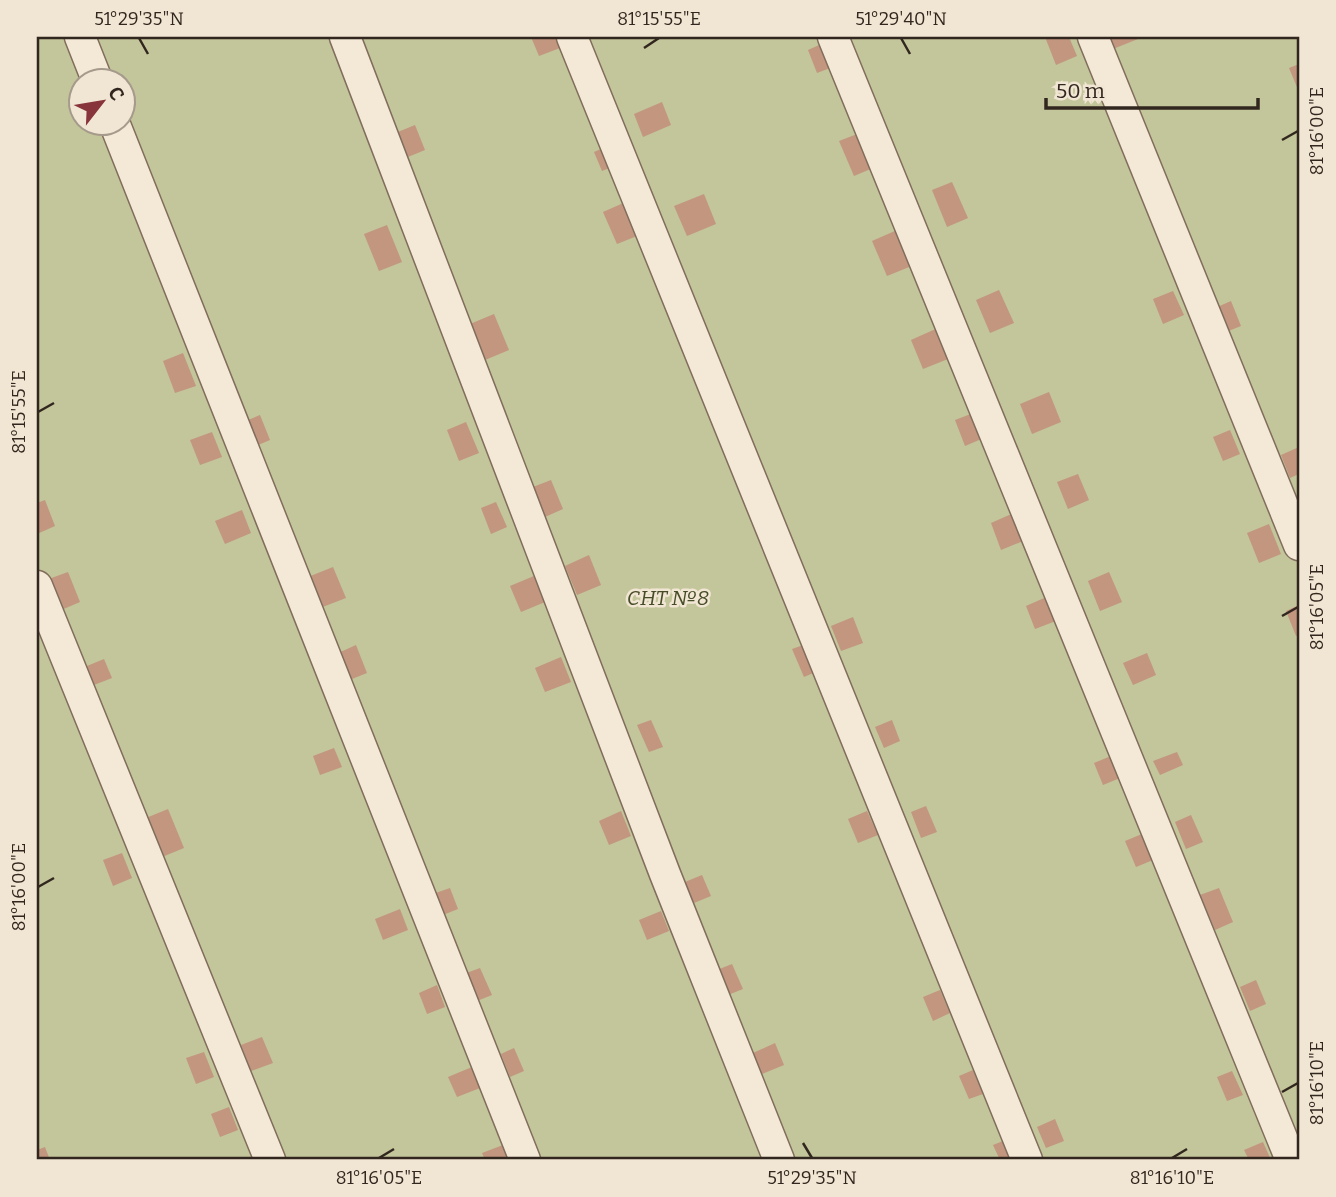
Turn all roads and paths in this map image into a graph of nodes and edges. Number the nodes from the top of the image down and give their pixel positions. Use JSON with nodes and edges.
{"nodes":[{"id":1,"x":80,"y":37,"type":"edge"},
{"id":2,"x":345,"y":37,"type":"edge"},
{"id":3,"x":572,"y":37,"type":"edge"},
{"id":4,"x":833,"y":37,"type":"edge"},
{"id":5,"x":1093,"y":37,"type":"edge"},
{"id":6,"x":91,"y":66,"type":"edge"},
{"id":7,"x":120,"y":136,"type":"edge"},
{"id":8,"x":1299,"y":545,"type":"edge"},
{"id":9,"x":37,"y":586,"type":"edge"},
{"id":10,"x":270,"y":1160,"type":"edge"},
{"id":11,"x":525,"y":1160,"type":"edge"},
{"id":12,"x":779,"y":1160,"type":"edge"},
{"id":13,"x":1027,"y":1160,"type":"edge"},
{"id":14,"x":1291,"y":1160,"type":"edge"}],
"edges":[{"from":1,"to":6,"type":"street"},
{"from":2,"to":12,"type":"street"},
{"from":3,"to":13,"type":"street"},
{"from":4,"to":14,"type":"street"},
{"from":5,"to":8,"type":"street"},
{"from":7,"to":11,"type":"street"},
{"from":9,"to":10,"type":"street"}]}
